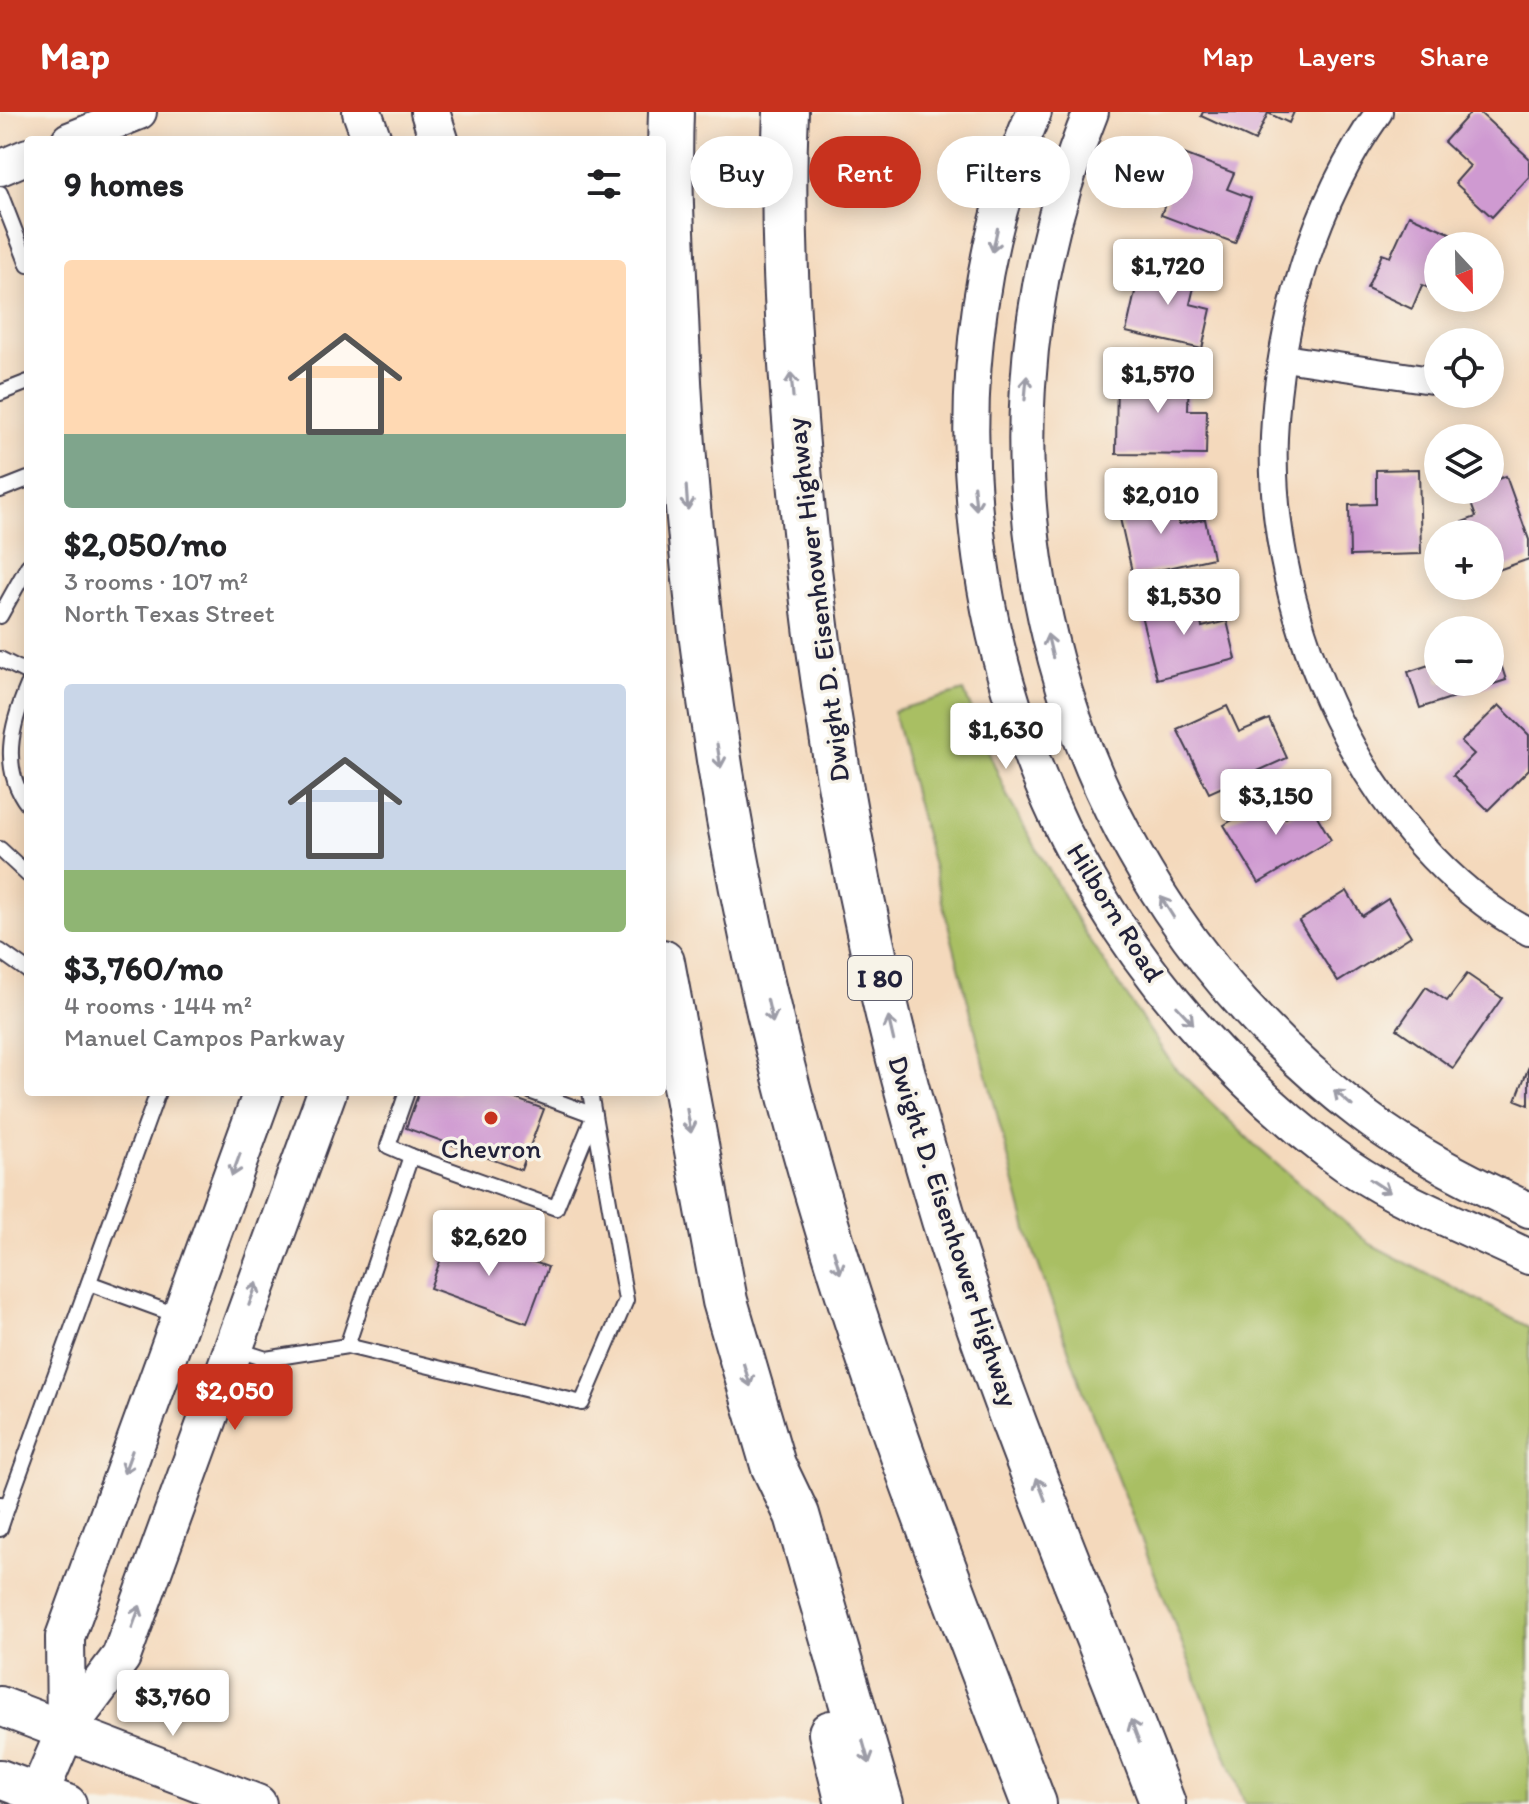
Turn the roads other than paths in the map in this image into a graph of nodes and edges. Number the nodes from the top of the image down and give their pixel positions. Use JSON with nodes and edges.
{"nodes":[{"id":1,"x":139,"y":112,"type":"edge"},
{"id":2,"x":362,"y":112,"type":"edge"},
{"id":3,"x":430,"y":112,"type":"edge"},
{"id":4,"x":671,"y":112,"type":"edge"},
{"id":5,"x":786,"y":112,"type":"edge"},
{"id":6,"x":1034,"y":112,"type":"edge"},
{"id":7,"x":1091,"y":112,"type":"edge"},
{"id":8,"x":1379,"y":112,"type":"edge"},
{"id":9,"x":79,"y":136,"type":"edge"},
{"id":10,"x":371,"y":136,"type":"edge"},
{"id":11,"x":438,"y":136,"type":"edge"},
{"id":12,"x":24,"y":158,"type":"edge"},
{"id":13,"x":0,"y":168,"type":"edge"},
{"id":14,"x":0,"y":193,"type":"edge"},
{"id":15,"x":673,"y":224,"type":"junction"},
{"id":16,"x":666,"y":251,"type":"edge"},
{"id":17,"x":24,"y":255,"type":"edge"},
{"id":18,"x":1284,"y":358,"type":"junction"},
{"id":19,"x":1424,"y":379,"type":"edge"},
{"id":20,"x":24,"y":384,"type":"edge"},
{"id":21,"x":0,"y":393,"type":"edge"},
{"id":22,"x":24,"y":481,"type":"edge"},
{"id":23,"x":0,"y":490,"type":"edge"},
{"id":24,"x":24,"y":573,"type":"edge"},
{"id":25,"x":0,"y":616,"type":"edge"},
{"id":26,"x":0,"y":659,"type":"edge"},
{"id":27,"x":24,"y":671,"type":"edge"},
{"id":28,"x":24,"y":694,"type":"edge"},
{"id":29,"x":24,"y":798,"type":"edge"},
{"id":30,"x":0,"y":849,"type":"edge"},
{"id":31,"x":24,"y":871,"type":"edge"},
{"id":32,"x":1529,"y":932,"type":"edge"},
{"id":33,"x":0,"y":951,"type":"edge"},
{"id":34,"x":24,"y":968,"type":"edge"},
{"id":35,"x":666,"y":986,"type":"edge"},
{"id":36,"x":157,"y":1096,"type":"edge"},
{"id":37,"x":262,"y":1096,"type":"edge"},
{"id":38,"x":326,"y":1096,"type":"edge"},
{"id":39,"x":406,"y":1096,"type":"edge"},
{"id":40,"x":591,"y":1096,"type":"edge"},
{"id":41,"x":561,"y":1098,"type":"edge"},
{"id":42,"x":594,"y":1115,"type":"junction"},
{"id":43,"x":411,"y":1156,"type":"junction"},
{"id":44,"x":1529,"y":1210,"type":"edge"},
{"id":45,"x":1529,"y":1257,"type":"edge"},
{"id":46,"x":89,"y":1283,"type":"junction"},
{"id":47,"x":181,"y":1317,"type":"junction"},
{"id":48,"x":347,"y":1346,"type":"junction"},
{"id":49,"x":233,"y":1348,"type":"junction"},
{"id":50,"x":773,"y":1465,"type":"junction"},
{"id":51,"x":4,"y":1505,"type":"edge"},
{"id":52,"x":0,"y":1529,"type":"edge"},
{"id":53,"x":0,"y":1706,"type":"edge"},
{"id":54,"x":66,"y":1730,"type":"junction"},
{"id":55,"x":0,"y":1779,"type":"edge"},
{"id":56,"x":47,"y":1800,"type":"edge"},
{"id":57,"x":257,"y":1804,"type":"edge"},
{"id":58,"x":848,"y":1804,"type":"edge"},
{"id":59,"x":881,"y":1804,"type":"edge"},
{"id":60,"x":1034,"y":1804,"type":"edge"},
{"id":61,"x":1163,"y":1804,"type":"edge"}],
"edges":[{"from":1,"to":9,"type":"street"},
{"from":2,"to":10,"type":"main road"},
{"from":3,"to":11,"type":"main road"},
{"from":4,"to":15,"type":"highway"},
{"from":61,"to":5,"type":"highway","name":"Dwight D. Eisenhower Highway","number":"I 80","one_way":true},
{"from":6,"to":45,"type":"street","name":"Hilborn Road","one_way":true},
{"from":44,"to":7,"type":"street","name":"Hilborn Road","one_way":true},
{"from":8,"to":18,"type":"street"},
{"from":12,"to":13,"type":"street"},
{"from":14,"to":17,"type":"lane"},
{"from":15,"to":16,"type":"highway"},
{"from":15,"to":60,"type":"highway","one_way":true},
{"from":18,"to":19,"type":"street"},
{"from":18,"to":32,"type":"street"},
{"from":20,"to":21,"type":"lane"},
{"from":22,"to":23,"type":"lane"},
{"from":24,"to":25,"type":"lane"},
{"from":26,"to":27,"type":"lane"},
{"from":28,"to":29,"type":"lane"},
{"from":30,"to":31,"type":"lane"},
{"from":33,"to":34,"type":"lane"},
{"from":35,"to":50,"type":"highway","one_way":true},
{"from":36,"to":46,"type":"lane"},
{"from":37,"to":47,"type":"main road","one_way":true},
{"from":49,"to":38,"type":"main road","one_way":true},
{"from":39,"to":43,"type":"lane"},
{"from":40,"to":42,"type":"lane"},
{"from":41,"to":42,"type":"lane"},
{"from":42,"to":43,"type":"lane"},
{"from":42,"to":48,"type":"lane"},
{"from":43,"to":48,"type":"lane"},
{"from":46,"to":47,"type":"lane"},
{"from":46,"to":51,"type":"lane"},
{"from":47,"to":54,"type":"main road","one_way":true},
{"from":48,"to":49,"type":"lane"},
{"from":54,"to":49,"type":"main road","one_way":true},
{"from":50,"to":58,"type":"highway"},
{"from":50,"to":59,"type":"highway","one_way":true},
{"from":51,"to":52,"type":"lane"},
{"from":53,"to":54,"type":"main road"},
{"from":54,"to":56,"type":"main road"},
{"from":54,"to":57,"type":"main road"},
{"from":55,"to":56,"type":"main road"}]}
